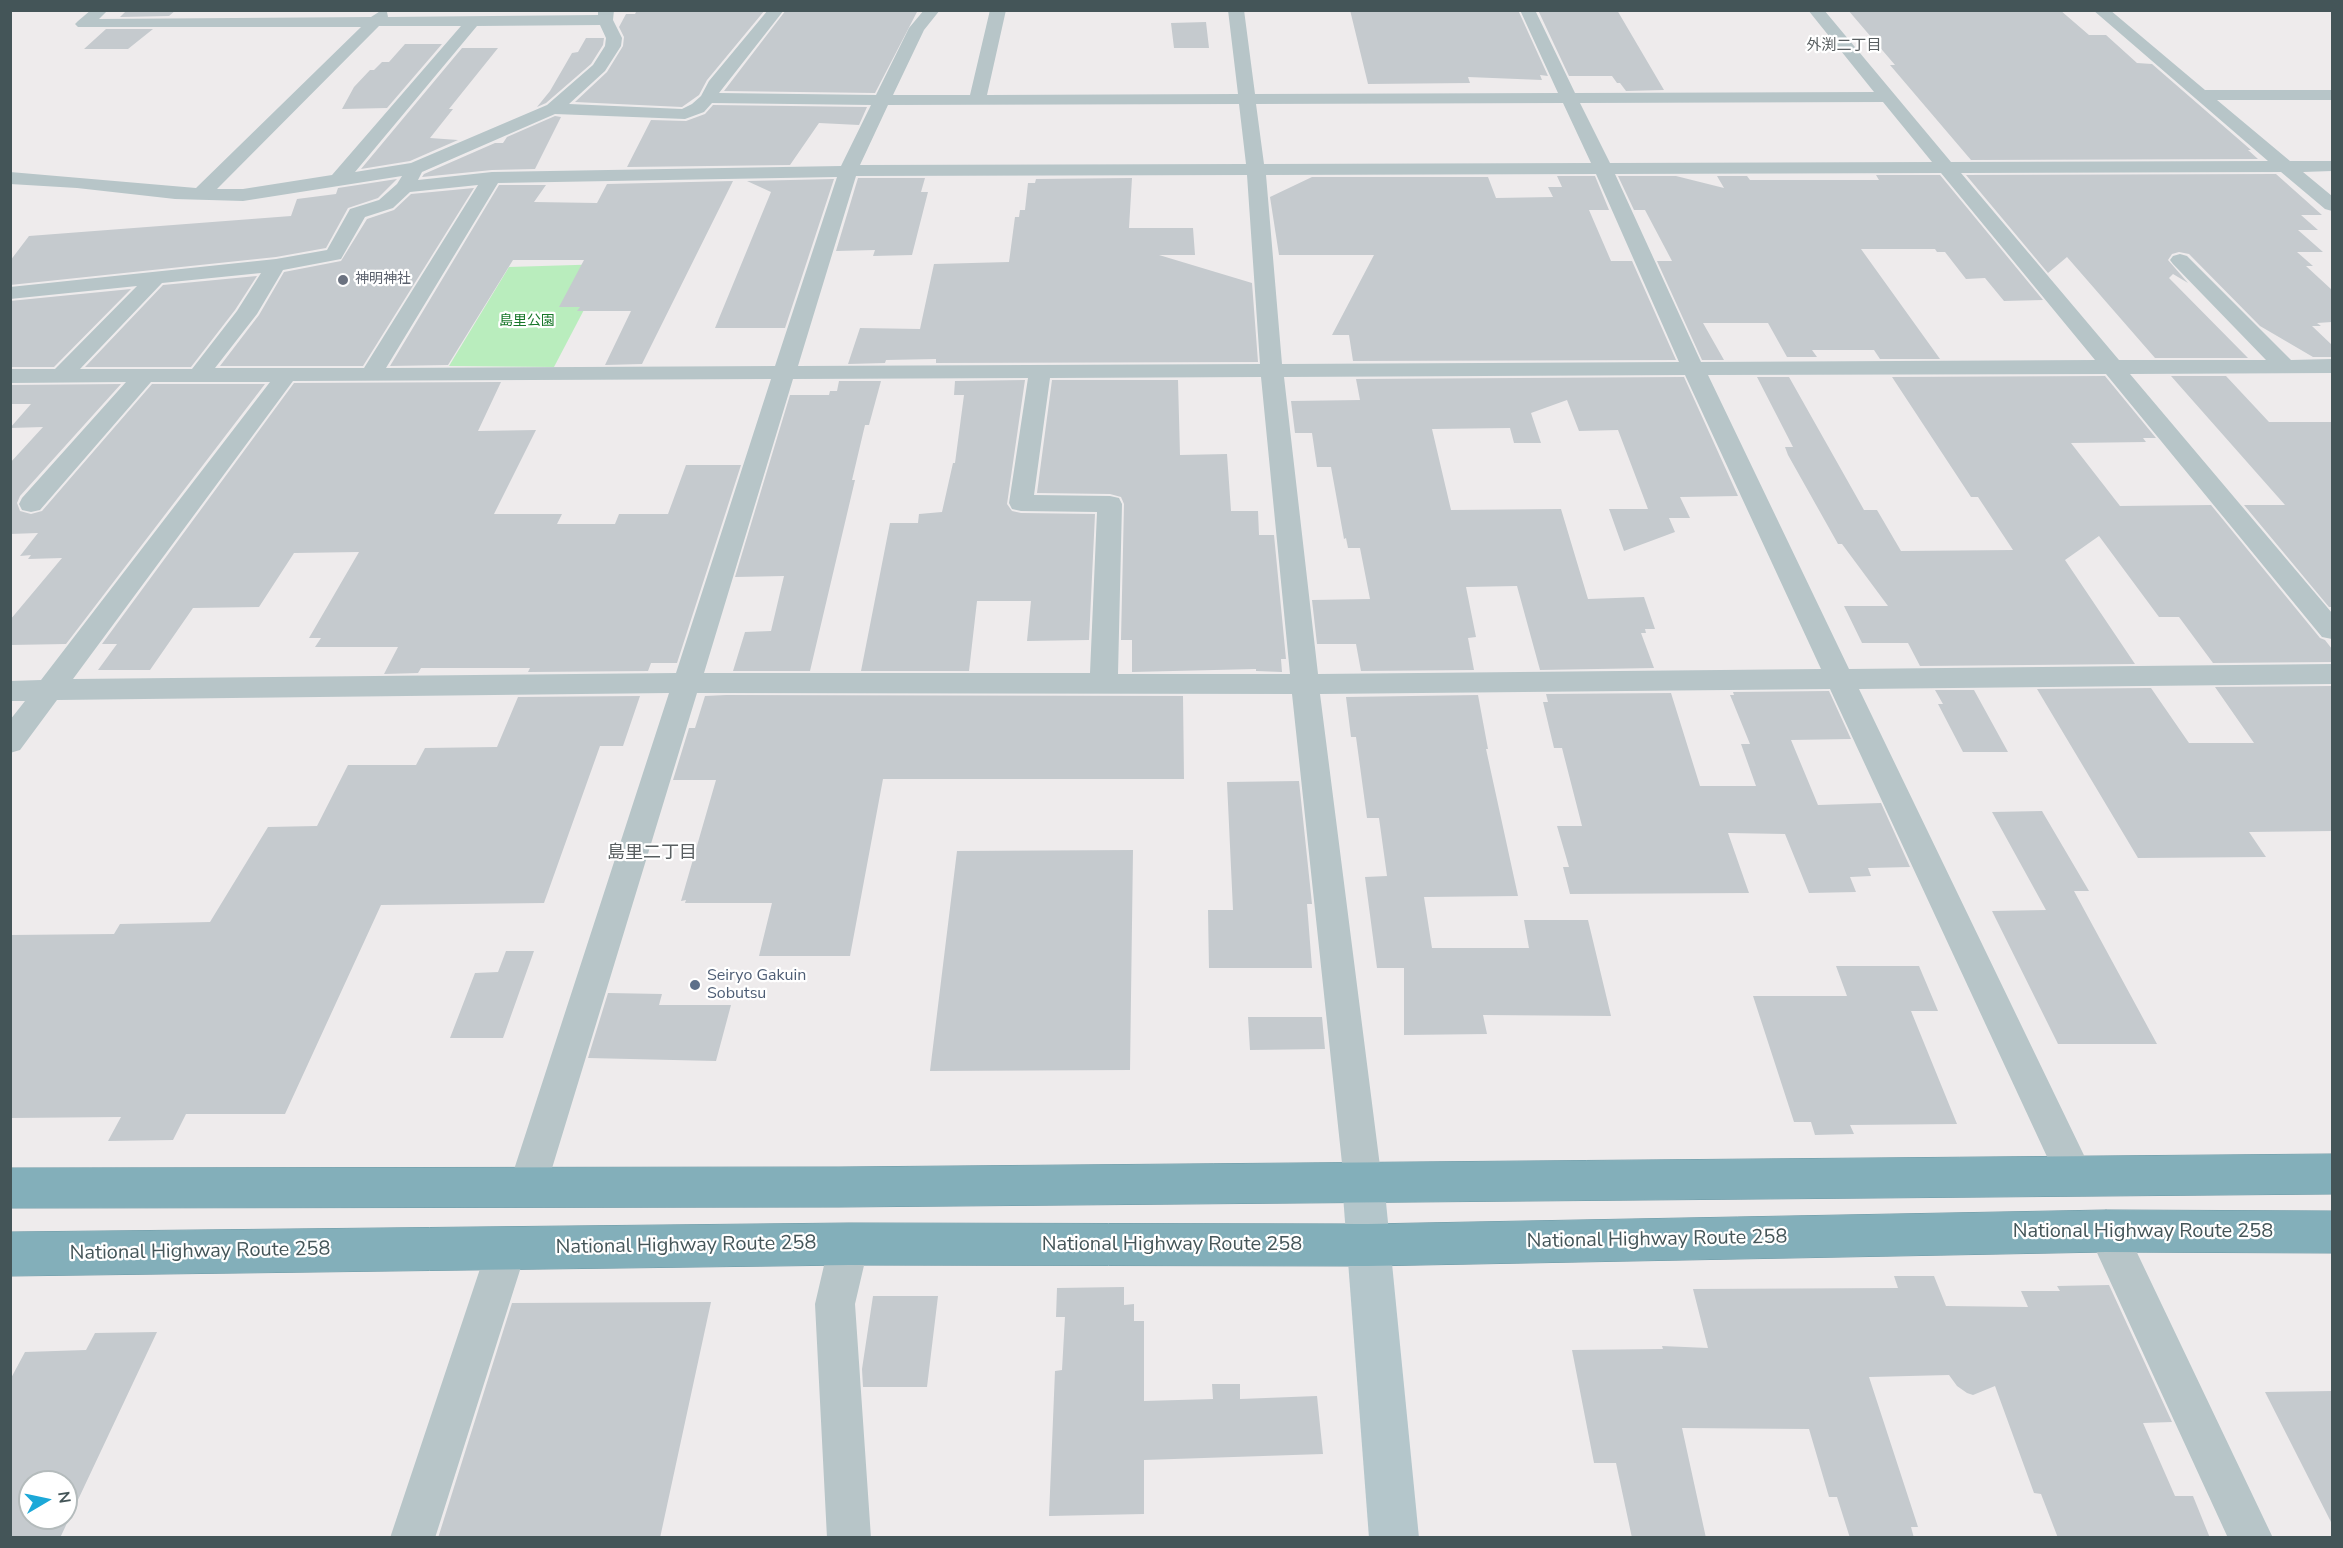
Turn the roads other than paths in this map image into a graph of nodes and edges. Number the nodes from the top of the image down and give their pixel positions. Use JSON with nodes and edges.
{"nodes":[{"id":1,"x":101,"y":10,"type":"edge"},
{"id":2,"x":777,"y":10,"type":"edge"},
{"id":3,"x":933,"y":10,"type":"edge"},
{"id":4,"x":998,"y":10,"type":"edge"},
{"id":5,"x":1236,"y":10,"type":"edge"},
{"id":6,"x":1527,"y":10,"type":"edge"},
{"id":7,"x":1815,"y":10,"type":"edge"},
{"id":8,"x":2100,"y":10,"type":"edge"},
{"id":9,"x":605,"y":15,"type":"edge"},
{"id":10,"x":380,"y":16,"type":"edge"},
{"id":11,"x":473,"y":21,"type":"junction"},
{"id":12,"x":2199,"y":95,"type":"junction"},
{"id":13,"x":2332,"y":95,"type":"edge"},
{"id":14,"x":1569,"y":97,"type":"junction"},
{"id":15,"x":1887,"y":97,"type":"junction"},
{"id":16,"x":708,"y":98,"type":"junction"},
{"id":17,"x":882,"y":100,"type":"junction"},
{"id":18,"x":977,"y":100,"type":"junction"},
{"id":19,"x":1246,"y":100,"type":"junction"},
{"id":20,"x":553,"y":109,"type":"junction"},
{"id":21,"x":1946,"y":166,"type":"junction"},
{"id":22,"x":2283,"y":166,"type":"junction"},
{"id":23,"x":2332,"y":166,"type":"edge"},
{"id":24,"x":415,"y":168,"type":"junction"},
{"id":25,"x":1603,"y":168,"type":"junction"},
{"id":26,"x":1256,"y":170,"type":"junction"},
{"id":27,"x":848,"y":171,"type":"junction"},
{"id":28,"x":10,"y":178,"type":"edge"},
{"id":29,"x":492,"y":178,"type":"junction"},
{"id":30,"x":338,"y":180,"type":"junction"},
{"id":31,"x":405,"y":187,"type":"junction"},
{"id":32,"x":201,"y":194,"type":"junction"},
{"id":33,"x":10,"y":195,"type":"edge"},
{"id":34,"x":67,"y":200,"type":"dead end"},
{"id":35,"x":2332,"y":205,"type":"edge"},
{"id":36,"x":2180,"y":260,"type":"dead end"},
{"id":37,"x":276,"y":265,"type":"junction"},
{"id":38,"x":155,"y":279,"type":"junction"},
{"id":39,"x":10,"y":292,"type":"edge"},
{"id":40,"x":2285,"y":366,"type":"junction"},
{"id":41,"x":2332,"y":366,"type":"edge"},
{"id":42,"x":2114,"y":368,"type":"junction"},
{"id":43,"x":1694,"y":370,"type":"junction"},
{"id":44,"x":1272,"y":371,"type":"junction"},
{"id":45,"x":1040,"y":372,"type":"junction"},
{"id":46,"x":785,"y":374,"type":"junction"},
{"id":47,"x":10,"y":376,"type":"edge"},
{"id":48,"x":61,"y":376,"type":"junction"},
{"id":49,"x":144,"y":376,"type":"junction"},
{"id":50,"x":198,"y":376,"type":"junction"},
{"id":51,"x":286,"y":376,"type":"junction"},
{"id":52,"x":370,"y":376,"type":"junction"},
{"id":53,"x":31,"y":504,"type":"dead end"},
{"id":54,"x":2332,"y":630,"type":"edge"},
{"id":55,"x":2332,"y":675,"type":"edge"},
{"id":56,"x":1841,"y":677,"type":"junction"},
{"id":57,"x":687,"y":683,"type":"junction"},
{"id":58,"x":1104,"y":684,"type":"junction"},
{"id":59,"x":1305,"y":684,"type":"junction"},
{"id":60,"x":49,"y":690,"type":"junction"},
{"id":61,"x":10,"y":691,"type":"edge"},
{"id":62,"x":10,"y":742,"type":"edge"},
{"id":63,"x":2332,"y":1174,"type":"edge"},
{"id":64,"x":2075,"y":1176,"type":"junction"},
{"id":65,"x":1363,"y":1182,"type":"junction"},
{"id":66,"x":10,"y":1188,"type":"edge"},
{"id":67,"x":527,"y":1188,"type":"junction"},
{"id":68,"x":2106,"y":1231,"type":"junction"},
{"id":69,"x":2332,"y":1232,"type":"edge"},
{"id":70,"x":849,"y":1244,"type":"junction"},
{"id":71,"x":1368,"y":1245,"type":"junction"},
{"id":72,"x":507,"y":1248,"type":"junction"},
{"id":73,"x":10,"y":1254,"type":"edge"},
{"id":74,"x":412,"y":1538,"type":"edge"},
{"id":75,"x":849,"y":1538,"type":"edge"},
{"id":76,"x":1394,"y":1538,"type":"edge"},
{"id":77,"x":2251,"y":1538,"type":"edge"}],
"edges":[{"from":1,"to":10,"type":"street"},
{"from":2,"to":16,"type":"street"},
{"from":3,"to":17,"type":"street"},
{"from":4,"to":18,"type":"street"},
{"from":5,"to":19,"type":"street"},
{"from":6,"to":14,"type":"street"},
{"from":7,"to":15,"type":"street"},
{"from":8,"to":12,"type":"street"},
{"from":9,"to":11,"type":"street"},
{"from":9,"to":20,"type":"street"},
{"from":10,"to":11,"type":"street"},
{"from":10,"to":32,"type":"street"},
{"from":11,"to":30,"type":"street"},
{"from":12,"to":13,"type":"street"},
{"from":12,"to":22,"type":"street"},
{"from":14,"to":15,"type":"street"},
{"from":14,"to":19,"type":"street"},
{"from":14,"to":25,"type":"street"},
{"from":15,"to":21,"type":"street"},
{"from":16,"to":17,"type":"street"},
{"from":16,"to":20,"type":"street"},
{"from":17,"to":18,"type":"street"},
{"from":17,"to":27,"type":"street"},
{"from":18,"to":19,"type":"street"},
{"from":19,"to":26,"type":"street"},
{"from":20,"to":24,"type":"street"},
{"from":21,"to":22,"type":"street"},
{"from":21,"to":25,"type":"street"},
{"from":21,"to":42,"type":"street"},
{"from":22,"to":23,"type":"street"},
{"from":22,"to":35,"type":"street"},
{"from":24,"to":30,"type":"street"},
{"from":24,"to":31,"type":"street"},
{"from":25,"to":26,"type":"street"},
{"from":25,"to":43,"type":"street"},
{"from":26,"to":27,"type":"street"},
{"from":26,"to":44,"type":"street"},
{"from":27,"to":29,"type":"street"},
{"from":27,"to":46,"type":"street"},
{"from":28,"to":32,"type":"street"},
{"from":29,"to":31,"type":"street"},
{"from":29,"to":52,"type":"street"},
{"from":30,"to":32,"type":"street"},
{"from":31,"to":37,"type":"street"},
{"from":33,"to":34,"type":"street"},
{"from":36,"to":40,"type":"street"},
{"from":37,"to":38,"type":"street"},
{"from":37,"to":50,"type":"street"},
{"from":38,"to":39,"type":"street"},
{"from":38,"to":48,"type":"street"},
{"from":40,"to":41,"type":"street"},
{"from":40,"to":42,"type":"street"},
{"from":42,"to":43,"type":"street"},
{"from":42,"to":54,"type":"street"},
{"from":43,"to":44,"type":"street"},
{"from":43,"to":56,"type":"street"},
{"from":44,"to":45,"type":"street"},
{"from":44,"to":59,"type":"street"},
{"from":45,"to":46,"type":"street"},
{"from":45,"to":58,"type":"street"},
{"from":46,"to":52,"type":"street"},
{"from":46,"to":57,"type":"street"},
{"from":47,"to":48,"type":"street"},
{"from":48,"to":49,"type":"street"},
{"from":49,"to":50,"type":"street"},
{"from":49,"to":53,"type":"street"},
{"from":50,"to":51,"type":"street"},
{"from":51,"to":52,"type":"street"},
{"from":51,"to":60,"type":"street"},
{"from":55,"to":56,"type":"street"},
{"from":56,"to":59,"type":"street"},
{"from":56,"to":64,"type":"street"},
{"from":57,"to":58,"type":"street"},
{"from":57,"to":60,"type":"street"},
{"from":57,"to":67,"type":"street"},
{"from":58,"to":59,"type":"street"},
{"from":59,"to":65,"type":"street"},
{"from":60,"to":61,"type":"street"},
{"from":60,"to":62,"type":"street"},
{"from":63,"to":64,"type":"highway"},
{"from":64,"to":65,"type":"highway"},
{"from":65,"to":67,"type":"highway"},
{"from":65,"to":71,"type":"street"},
{"from":66,"to":67,"type":"highway"},
{"from":68,"to":69,"type":"highway","name":"National Highway Route 258"},
{"from":68,"to":71,"type":"highway","name":"National Highway Route 258"},
{"from":68,"to":77,"type":"street"},
{"from":70,"to":71,"type":"highway","name":"National Highway Route 258"},
{"from":70,"to":72,"type":"highway","name":"National Highway Route 258"},
{"from":70,"to":75,"type":"street"},
{"from":71,"to":76,"type":"street"},
{"from":72,"to":73,"type":"highway","name":"National Highway Route 258"},
{"from":72,"to":74,"type":"street"}]}
